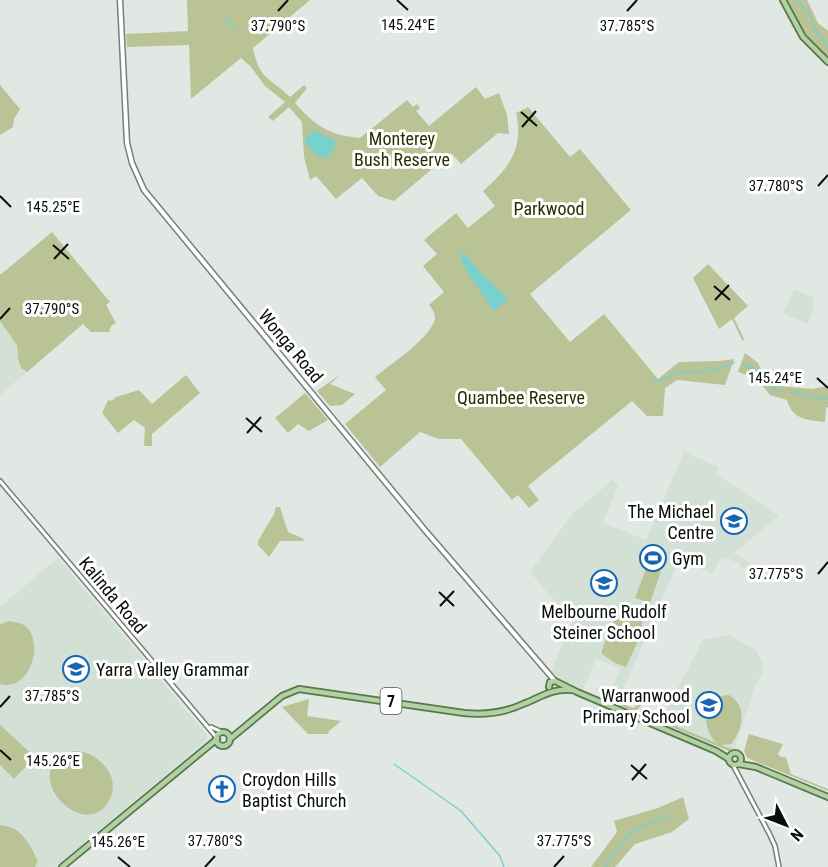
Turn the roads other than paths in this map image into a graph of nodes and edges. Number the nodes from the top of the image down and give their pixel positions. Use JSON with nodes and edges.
{"nodes":[{"id":1,"x":120,"y":0,"type":"edge"},
{"id":2,"x":783,"y":0,"type":"edge"},
{"id":3,"x":828,"y":62,"type":"edge"},
{"id":4,"x":0,"y":481,"type":"edge"},
{"id":5,"x":553,"y":685,"type":"junction"},
{"id":6,"x":207,"y":725,"type":"junction"},
{"id":7,"x":243,"y":728,"type":"junction"},
{"id":8,"x":224,"y":733,"type":"junction"},
{"id":9,"x":216,"y":736,"type":"junction"},
{"id":10,"x":230,"y":739,"type":"junction"},
{"id":11,"x":221,"y":745,"type":"junction"},
{"id":12,"x":206,"y":749,"type":"junction"},
{"id":13,"x":716,"y":751,"type":"junction"},
{"id":14,"x":732,"y":754,"type":"junction"},
{"id":15,"x":741,"y":757,"type":"junction"},
{"id":16,"x":729,"y":759,"type":"junction"},
{"id":17,"x":737,"y":764,"type":"junction"},
{"id":18,"x":756,"y":767,"type":"junction"},
{"id":19,"x":828,"y":797,"type":"edge"},
{"id":20,"x":62,"y":867,"type":"edge"},
{"id":21,"x":779,"y":867,"type":"edge"}],
"edges":[{"from":1,"to":5,"type":"main road","name":"Wonga Road"},
{"from":2,"to":3,"type":"main road"},
{"from":4,"to":6,"type":"street","name":"Kalinda Road"},
{"from":5,"to":7,"type":"main road","number":"7"},
{"from":5,"to":13,"type":"main road","name":"Wonga Road"},
{"from":6,"to":8,"type":"street","name":"Kalinda Road"},
{"from":6,"to":9,"type":"street","name":"Kalinda Road"},
{"from":7,"to":8,"type":"main road","number":"7"},
{"from":7,"to":10,"type":"main road","number":"7"},
{"from":8,"to":9,"type":"main road","number":"7"},
{"from":8,"to":10,"type":"main road"},
{"from":9,"to":11,"type":"main road"},
{"from":9,"to":12,"type":"main road","number":"7"},
{"from":10,"to":11,"type":"main road","number":"7"},
{"from":11,"to":12,"type":"main road","number":"7"},
{"from":12,"to":20,"type":"main road","number":"7"},
{"from":13,"to":14,"type":"main road","name":"Wonga Road"},
{"from":13,"to":16,"type":"main road","name":"Wonga Road"},
{"from":14,"to":15,"type":"main road","name":"Wonga Road"},
{"from":14,"to":16,"type":"main road"},
{"from":15,"to":17,"type":"main road"},
{"from":15,"to":18,"type":"main road"},
{"from":16,"to":17,"type":"main road"},
{"from":17,"to":18,"type":"main road"},
{"from":17,"to":21,"type":"street"},
{"from":18,"to":19,"type":"main road"}]}
